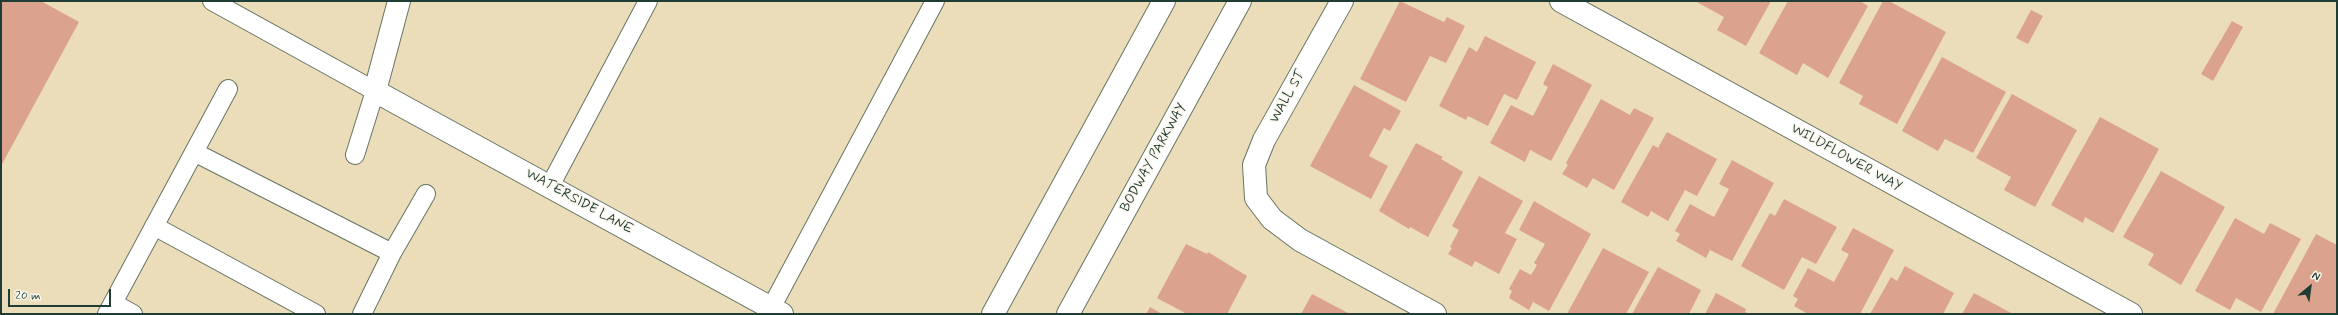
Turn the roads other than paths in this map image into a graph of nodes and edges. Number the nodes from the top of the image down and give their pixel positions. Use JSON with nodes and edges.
{"nodes":[{"id":1,"x":212,"y":1,"type":"edge"},
{"id":2,"x":399,"y":1,"type":"edge"},
{"id":3,"x":648,"y":1,"type":"edge"},
{"id":4,"x":935,"y":1,"type":"edge"},
{"id":5,"x":1164,"y":1,"type":"edge"},
{"id":6,"x":1240,"y":1,"type":"edge"},
{"id":7,"x":1342,"y":1,"type":"edge"},
{"id":8,"x":1562,"y":1,"type":"edge"},
{"id":9,"x":228,"y":89,"type":"dead end"},
{"id":10,"x":375,"y":91,"type":"junction"},
{"id":11,"x":194,"y":152,"type":"junction"},
{"id":12,"x":355,"y":155,"type":"dead end"},
{"id":13,"x":550,"y":186,"type":"junction"},
{"id":14,"x":426,"y":194,"type":"dead end"},
{"id":15,"x":154,"y":226,"type":"junction"},
{"id":16,"x":392,"y":253,"type":"junction"},
{"id":17,"x":110,"y":308,"type":"edge"},
{"id":18,"x":777,"y":311,"type":"edge"},
{"id":19,"x":133,"y":314,"type":"edge"},
{"id":20,"x":316,"y":314,"type":"edge"},
{"id":21,"x":362,"y":314,"type":"edge"},
{"id":22,"x":992,"y":314,"type":"edge"},
{"id":23,"x":1068,"y":314,"type":"edge"},
{"id":24,"x":1435,"y":314,"type":"edge"},
{"id":25,"x":2132,"y":314,"type":"edge"}],
"edges":[{"from":1,"to":10,"type":"lane"},
{"from":2,"to":10,"type":"street"},
{"from":3,"to":13,"type":"lane"},
{"from":4,"to":18,"type":"lane"},
{"from":5,"to":22,"type":"street"},
{"from":6,"to":23,"type":"street","name":"BODWAY PARKWAY"},
{"from":7,"to":24,"type":"street","name":"WALL ST"},
{"from":8,"to":25,"type":"street","name":"WILDFLOWER WAY"},
{"from":9,"to":11,"type":"lane"},
{"from":10,"to":12,"type":"lane"},
{"from":10,"to":13,"type":"street","name":"WATERSIDE LANE"},
{"from":11,"to":15,"type":"lane"},
{"from":11,"to":16,"type":"lane"},
{"from":13,"to":18,"type":"street","name":"WATERSIDE LANE"},
{"from":14,"to":16,"type":"lane"},
{"from":15,"to":17,"type":"lane"},
{"from":15,"to":20,"type":"lane"},
{"from":16,"to":21,"type":"lane"},
{"from":17,"to":19,"type":"lane"}]}
